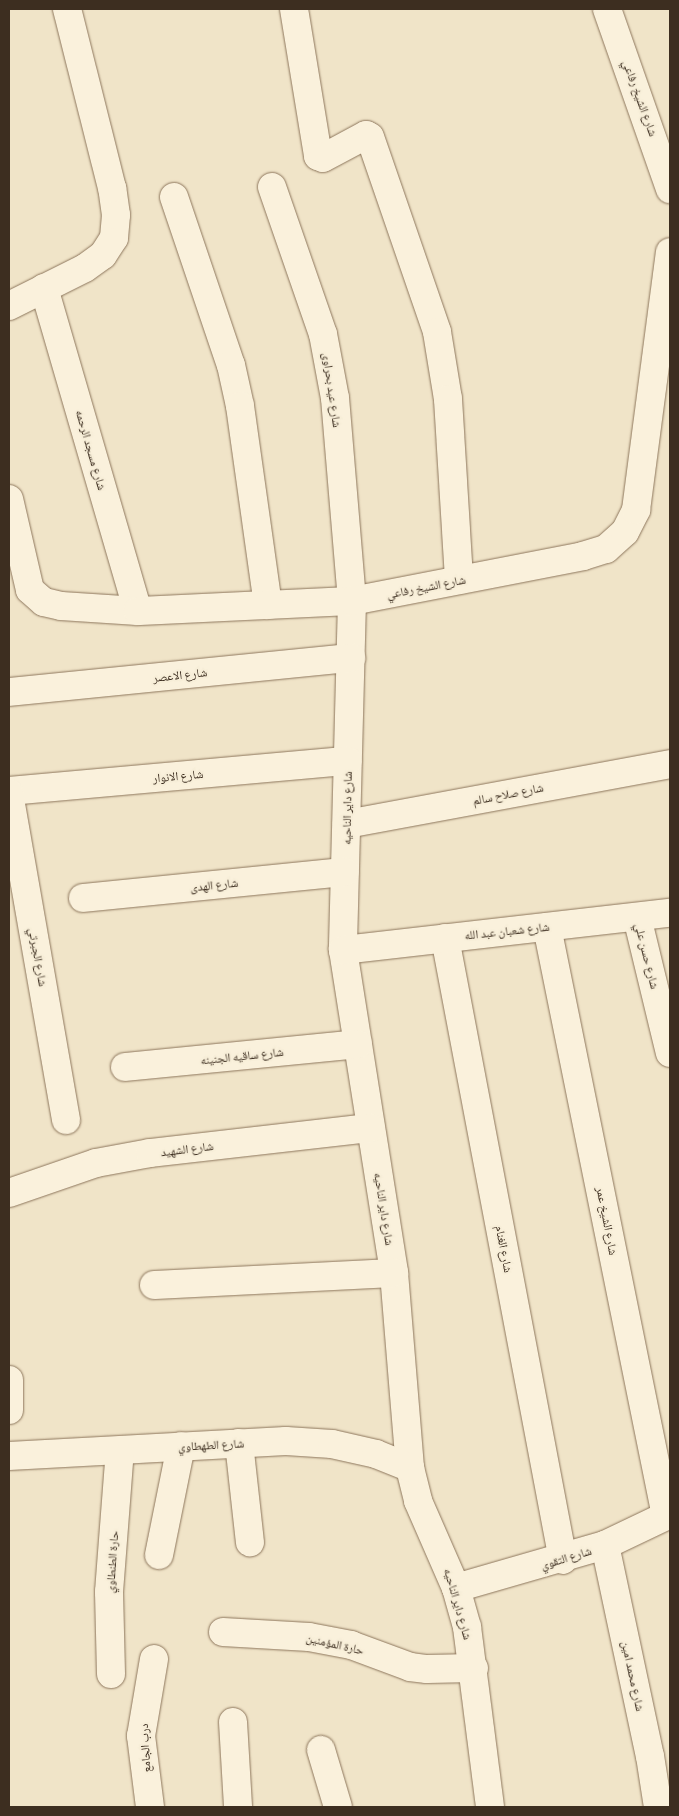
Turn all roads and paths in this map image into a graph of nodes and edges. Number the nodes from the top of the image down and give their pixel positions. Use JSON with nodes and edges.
{"nodes":[{"id":1,"x":67,"y":9,"type":"edge"},
{"id":2,"x":294,"y":9,"type":"edge"},
{"id":3,"x":607,"y":9,"type":"edge"},
{"id":4,"x":272,"y":187,"type":"dead end"},
{"id":5,"x":670,"y":189,"type":"edge"},
{"id":6,"x":174,"y":197,"type":"dead end"},
{"id":7,"x":670,"y":252,"type":"edge"},
{"id":8,"x":44,"y":288,"type":"junction"},
{"id":9,"x":9,"y":306,"type":"edge"},
{"id":10,"x":9,"y":499,"type":"edge"},
{"id":11,"x":459,"y":580,"type":"junction"},
{"id":12,"x":352,"y":601,"type":"junction"},
{"id":13,"x":268,"y":605,"type":"junction"},
{"id":14,"x":138,"y":611,"type":"junction"},
{"id":15,"x":351,"y":658,"type":"junction"},
{"id":16,"x":9,"y":692,"type":"edge"},
{"id":17,"x":348,"y":761,"type":"junction"},
{"id":18,"x":670,"y":764,"type":"edge"},
{"id":19,"x":9,"y":792,"type":"edge"},
{"id":20,"x":346,"y":824,"type":"junction"},
{"id":21,"x":345,"y":872,"type":"junction"},
{"id":22,"x":18,"y":897,"type":"edge"},
{"id":23,"x":83,"y":898,"type":"dead end"},
{"id":24,"x":670,"y":913,"type":"edge"},
{"id":25,"x":637,"y":917,"type":"junction"},
{"id":26,"x":547,"y":927,"type":"junction"},
{"id":27,"x":445,"y":938,"type":"junction"},
{"id":28,"x":343,"y":950,"type":"junction"},
{"id":29,"x":358,"y":1044,"type":"junction"},
{"id":30,"x":670,"y":1053,"type":"edge"},
{"id":31,"x":125,"y":1067,"type":"dead end"},
{"id":32,"x":66,"y":1120,"type":"dead end"},
{"id":33,"x":371,"y":1128,"type":"junction"},
{"id":34,"x":9,"y":1193,"type":"edge"},
{"id":35,"x":394,"y":1273,"type":"junction"},
{"id":36,"x":154,"y":1285,"type":"dead end"},
{"id":37,"x":9,"y":1380,"type":"edge"},
{"id":38,"x":9,"y":1410,"type":"edge"},
{"id":39,"x":239,"y":1444,"type":"junction"},
{"id":40,"x":181,"y":1446,"type":"junction"},
{"id":41,"x":120,"y":1450,"type":"junction"},
{"id":42,"x":9,"y":1456,"type":"edge"},
{"id":43,"x":410,"y":1468,"type":"junction"},
{"id":44,"x":668,"y":1515,"type":"edge"},
{"id":45,"x":250,"y":1542,"type":"dead end"},
{"id":46,"x":605,"y":1545,"type":"junction"},
{"id":47,"x":160,"y":1555,"type":"dead end"},
{"id":48,"x":562,"y":1560,"type":"junction"},
{"id":49,"x":456,"y":1588,"type":"junction"},
{"id":50,"x":223,"y":1632,"type":"dead end"},
{"id":51,"x":154,"y":1659,"type":"dead end"},
{"id":52,"x":474,"y":1668,"type":"junction"},
{"id":53,"x":111,"y":1674,"type":"dead end"},
{"id":54,"x":233,"y":1722,"type":"dead end"},
{"id":55,"x":321,"y":1750,"type":"dead end"},
{"id":56,"x":150,"y":1807,"type":"edge"},
{"id":57,"x":238,"y":1807,"type":"edge"},
{"id":58,"x":338,"y":1807,"type":"edge"},
{"id":59,"x":490,"y":1807,"type":"edge"},
{"id":60,"x":658,"y":1807,"type":"edge"}],
"edges":[{"from":1,"to":8,"type":"street"},
{"from":2,"to":11,"type":"street"},
{"from":3,"to":5,"type":"street","name":"شارع الشيخ رفاعي"},
{"from":4,"to":12,"type":"street","name":"شارع عيد بحراوى"},
{"from":6,"to":13,"type":"street"},
{"from":7,"to":11,"type":"street","name":"شارع الشيخ رفاعي"},
{"from":8,"to":9,"type":"street"},
{"from":8,"to":14,"type":"street","name":"شارع مسجد الرحمه"},
{"from":10,"to":14,"type":"street","name":"شارع الشيخ رفاعي"},
{"from":11,"to":12,"type":"street","name":"شارع الشيخ رفاعي"},
{"from":12,"to":13,"type":"street","name":"شارع الشيخ رفاعي"},
{"from":12,"to":15,"type":"street","name":"شارع داير الناحيه"},
{"from":13,"to":14,"type":"street","name":"شارع الشيخ رفاعي"},
{"from":15,"to":16,"type":"street","name":"شارع الاعصر"},
{"from":15,"to":17,"type":"street","name":"شارع داير الناحيه"},
{"from":17,"to":19,"type":"street","name":"شارع الانوار"},
{"from":17,"to":20,"type":"street","name":"شارع داير الناحيه"},
{"from":18,"to":20,"type":"street","name":"شارع صلاح سالم"},
{"from":19,"to":22,"type":"street","name":"شارع الجبرتي"},
{"from":20,"to":21,"type":"street","name":"شارع داير الناحيه"},
{"from":21,"to":23,"type":"street","name":"شارع الهدى"},
{"from":21,"to":28,"type":"street","name":"شارع داير الناحيه"},
{"from":22,"to":32,"type":"street","name":"شارع الجبرتي"},
{"from":24,"to":25,"type":"street","name":"شارع شعبان عبد الله"},
{"from":25,"to":26,"type":"street","name":"شارع شعبان عبد الله"},
{"from":25,"to":30,"type":"street","name":"شارع حسن علي"},
{"from":26,"to":27,"type":"street","name":"شارع شعبان عبد الله"},
{"from":26,"to":44,"type":"street","name":"شارع الشيخ عمر"},
{"from":27,"to":28,"type":"street","name":"شارع شعبان عبد الله"},
{"from":27,"to":48,"type":"street","name":"شارع الغنام"},
{"from":28,"to":29,"type":"street","name":"شارع داير الناحيه"},
{"from":29,"to":31,"type":"street","name":"شارع ساقيه الجنينه"},
{"from":29,"to":33,"type":"street","name":"شارع داير الناحيه"},
{"from":33,"to":34,"type":"street","name":"شارع الشهيد"},
{"from":33,"to":35,"type":"street","name":"شارع داير الناحيه"},
{"from":35,"to":36,"type":"street"},
{"from":35,"to":43,"type":"street","name":"شارع داير الناحيه"},
{"from":37,"to":38,"type":"street"},
{"from":39,"to":40,"type":"street","name":"شارع الطهطاوي"},
{"from":39,"to":43,"type":"street","name":"شارع الطهطاوي"},
{"from":39,"to":45,"type":"street"},
{"from":40,"to":41,"type":"street","name":"شارع الطهطاوي"},
{"from":40,"to":47,"type":"street"},
{"from":41,"to":42,"type":"street","name":"شارع الطهطاوي"},
{"from":41,"to":53,"type":"street","name":"حارة الطنطاوي"},
{"from":43,"to":49,"type":"street","name":"شارع داير الناحيه"},
{"from":44,"to":46,"type":"street","name":"شارع التقوي"},
{"from":46,"to":48,"type":"street","name":"شارع التقوي"},
{"from":46,"to":60,"type":"street","name":"شارع محمد امين"},
{"from":48,"to":49,"type":"street","name":"شارع التقوي"},
{"from":49,"to":52,"type":"street","name":"شارع داير الناحيه"},
{"from":50,"to":52,"type":"street","name":"حارة المؤمنين"},
{"from":51,"to":56,"type":"street","name":"درب الجامع"},
{"from":52,"to":59,"type":"street","name":"شارع داير الناحيه"},
{"from":54,"to":57,"type":"street"},
{"from":55,"to":58,"type":"street"}]}
